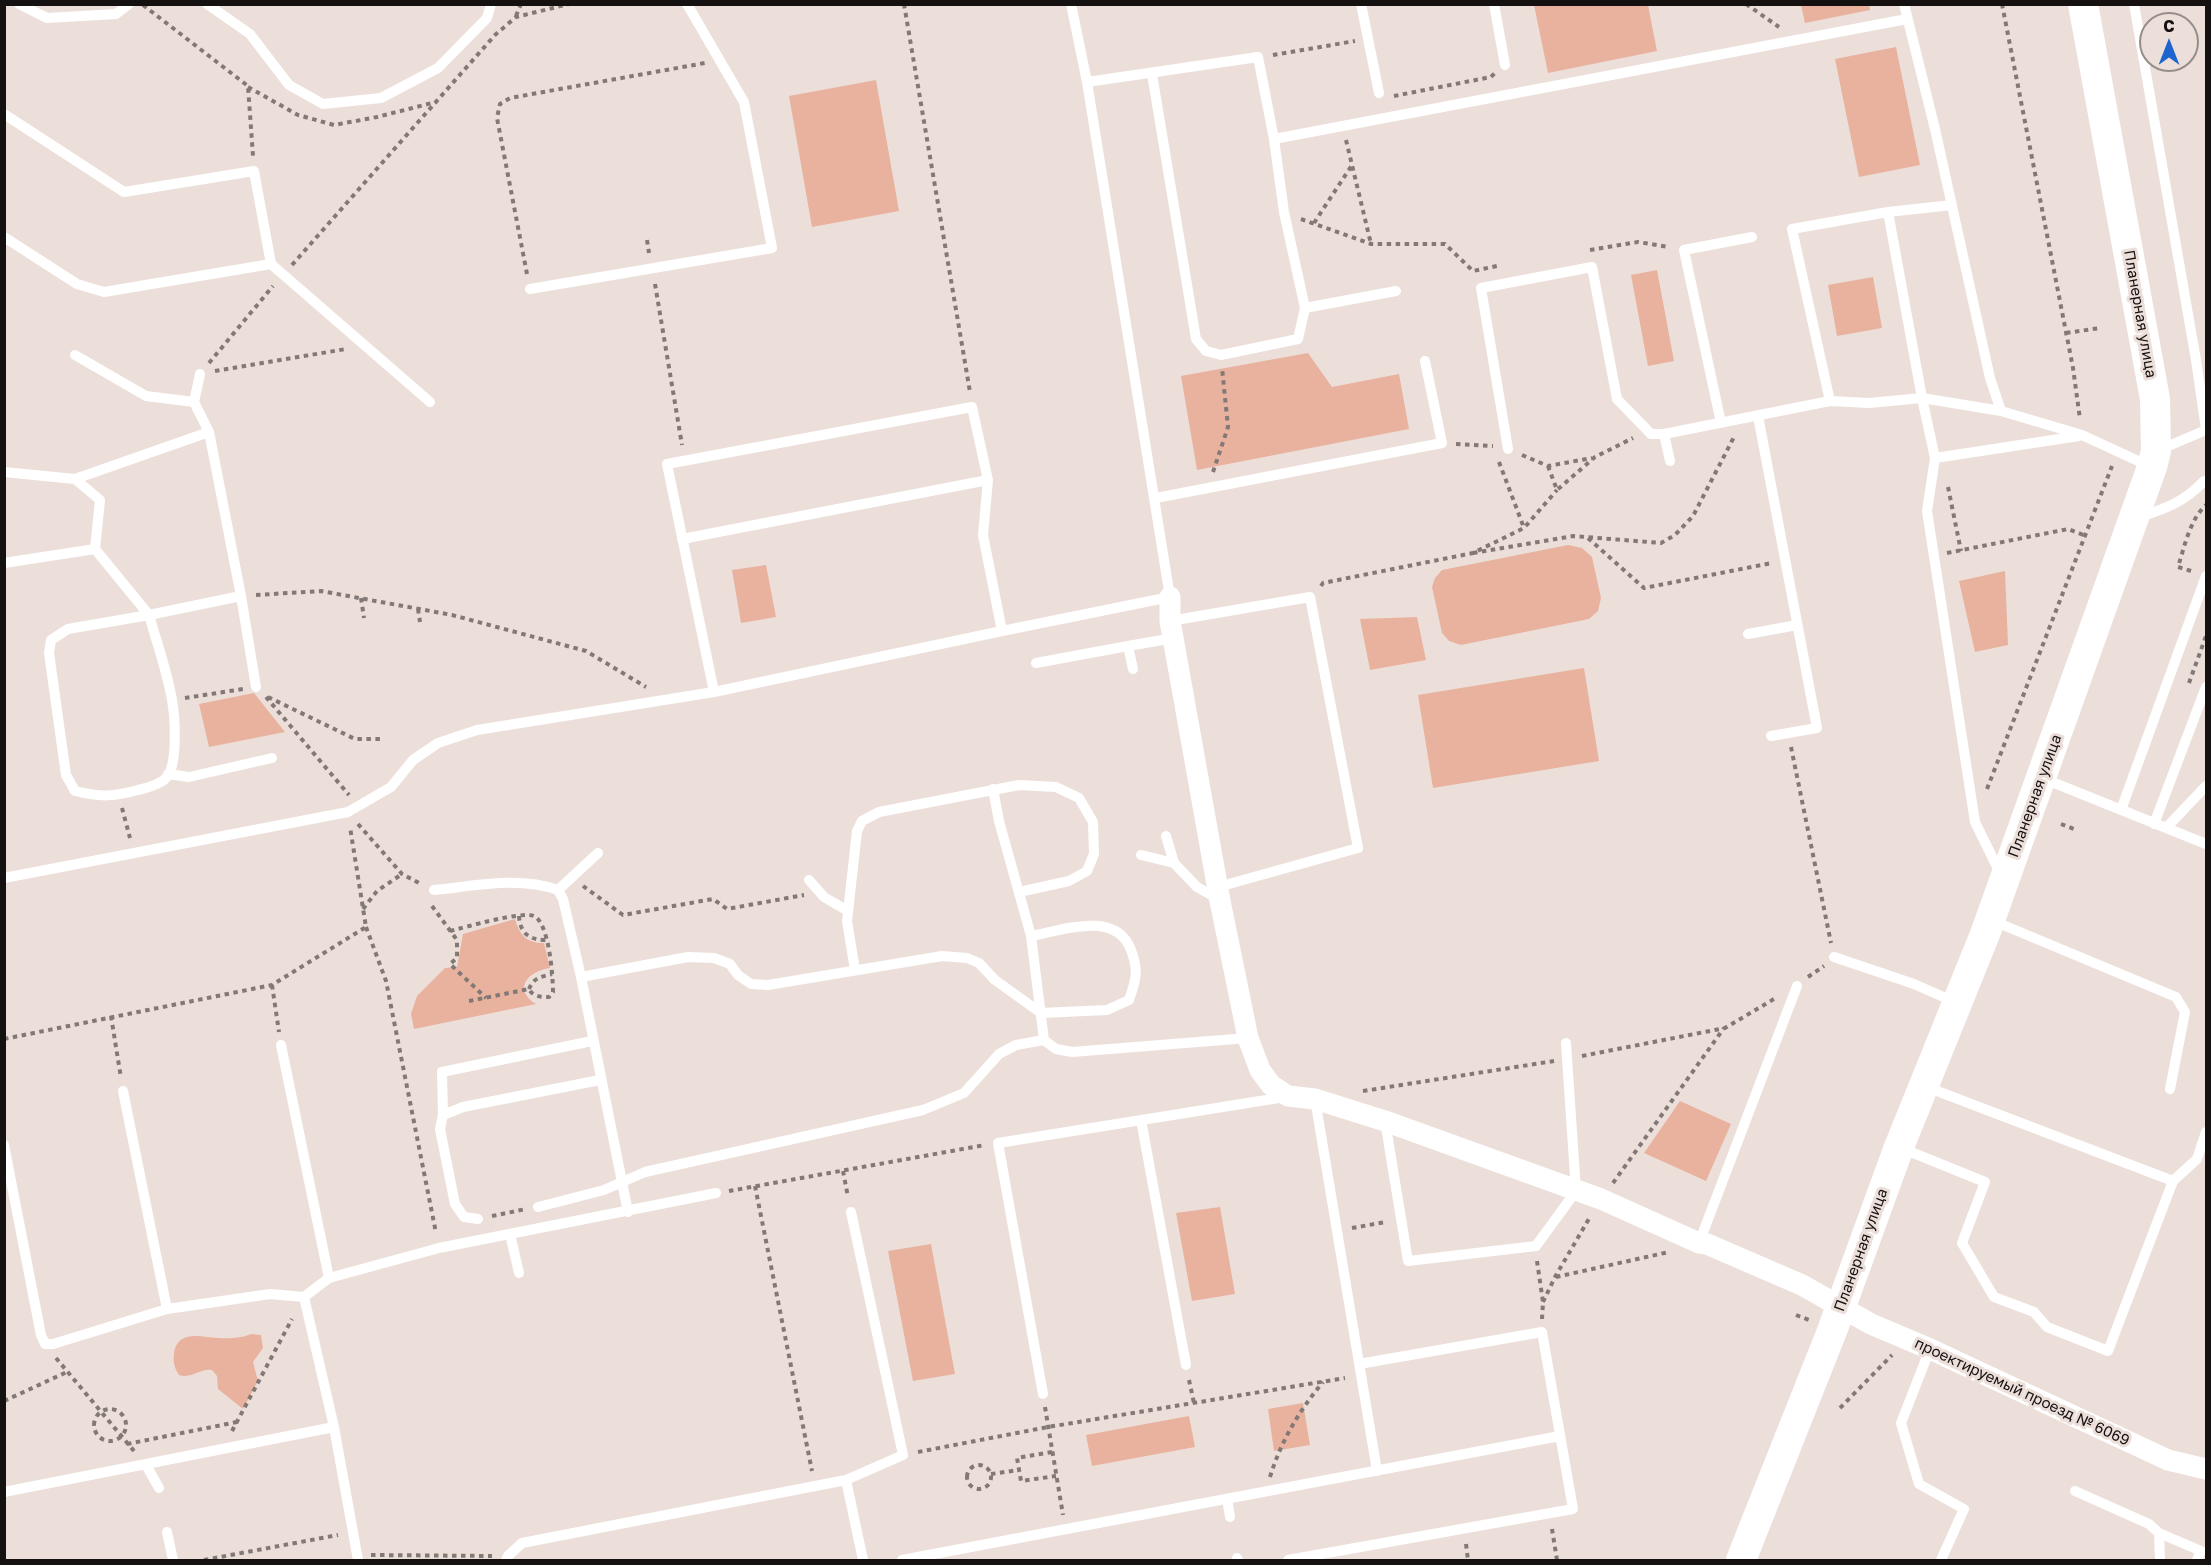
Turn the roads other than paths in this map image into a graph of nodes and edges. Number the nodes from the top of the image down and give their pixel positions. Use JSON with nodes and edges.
{"nodes":[{"id":1,"x":19,"y":4,"type":"edge"},
{"id":2,"x":129,"y":4,"type":"edge"},
{"id":3,"x":207,"y":4,"type":"edge"},
{"id":4,"x":491,"y":4,"type":"edge"},
{"id":5,"x":687,"y":4,"type":"edge"},
{"id":6,"x":1071,"y":4,"type":"edge"},
{"id":7,"x":1361,"y":4,"type":"edge"},
{"id":8,"x":1494,"y":4,"type":"edge"},
{"id":9,"x":1904,"y":4,"type":"edge"},
{"id":10,"x":2083,"y":4,"type":"edge"},
{"id":11,"x":2133,"y":4,"type":"edge"},
{"id":12,"x":1907,"y":19,"type":"junction"},
{"id":13,"x":1505,"y":65,"type":"road end"},
{"id":14,"x":1152,"y":74,"type":"junction"},
{"id":15,"x":1087,"y":82,"type":"junction"},
{"id":16,"x":1379,"y":93,"type":"road end"},
{"id":17,"x":4,"y":114,"type":"edge"},
{"id":18,"x":1274,"y":139,"type":"junction"},
{"id":19,"x":1952,"y":204,"type":"junction"},
{"id":20,"x":1888,"y":212,"type":"junction"},
{"id":21,"x":4,"y":237,"type":"edge"},
{"id":22,"x":1752,"y":237,"type":"dead end"},
{"id":23,"x":271,"y":264,"type":"junction"},
{"id":24,"x":530,"y":289,"type":"road end"},
{"id":25,"x":1396,"y":291,"type":"dead end"},
{"id":26,"x":1305,"y":308,"type":"junction"},
{"id":27,"x":75,"y":354,"type":"dead end"},
{"id":28,"x":1425,"y":361,"type":"dead end"},
{"id":29,"x":200,"y":374,"type":"road end"},
{"id":30,"x":1922,"y":398,"type":"junction"},
{"id":31,"x":1830,"y":401,"type":"junction"},
{"id":32,"x":194,"y":402,"type":"junction"},
{"id":33,"x":430,"y":402,"type":"dead end"},
{"id":34,"x":2001,"y":411,"type":"junction"},
{"id":35,"x":1758,"y":416,"type":"junction"},
{"id":36,"x":1721,"y":423,"type":"junction"},
{"id":37,"x":2206,"y":430,"type":"edge"},
{"id":38,"x":208,"y":432,"type":"junction"},
{"id":39,"x":1664,"y":434,"type":"junction"},
{"id":40,"x":2082,"y":435,"type":"junction"},
{"id":41,"x":1508,"y":449,"type":"road end"},
{"id":42,"x":1939,"y":458,"type":"junction"},
{"id":43,"x":2154,"y":459,"type":"junction"},
{"id":44,"x":1670,"y":461,"type":"dead end"},
{"id":45,"x":4,"y":472,"type":"edge"},
{"id":46,"x":75,"y":479,"type":"junction"},
{"id":47,"x":988,"y":480,"type":"junction"},
{"id":48,"x":2204,"y":481,"type":"dead end"},
{"id":49,"x":1156,"y":498,"type":"junction"},
{"id":50,"x":2134,"y":519,"type":"junction"},
{"id":51,"x":682,"y":539,"type":"junction"},
{"id":52,"x":95,"y":549,"type":"junction"},
{"id":53,"x":4,"y":563,"type":"edge"},
{"id":54,"x":2206,"y":576,"type":"edge"},
{"id":55,"x":241,"y":596,"type":"junction"},
{"id":56,"x":1170,"y":597,"type":"junction"},
{"id":57,"x":149,"y":615,"type":"junction"},
{"id":58,"x":1797,"y":625,"type":"junction"},
{"id":59,"x":1172,"y":629,"type":"junction"},
{"id":60,"x":1002,"y":631,"type":"junction"},
{"id":61,"x":1748,"y":634,"type":"dead end"},
{"id":62,"x":1128,"y":646,"type":"junction"},
{"id":63,"x":1036,"y":663,"type":"dead end"},
{"id":64,"x":1133,"y":669,"type":"dead end"},
{"id":65,"x":256,"y":687,"type":"road end"},
{"id":66,"x":2206,"y":687,"type":"edge"},
{"id":67,"x":714,"y":692,"type":"junction"},
{"id":68,"x":1772,"y":736,"type":"dead end"},
{"id":69,"x":272,"y":758,"type":"dead end"},
{"id":70,"x":168,"y":774,"type":"junction"},
{"id":71,"x":2041,"y":777,"type":"junction"},
{"id":72,"x":2206,"y":786,"type":"edge"},
{"id":73,"x":993,"y":789,"type":"junction"},
{"id":74,"x":2121,"y":810,"type":"junction"},
{"id":75,"x":2154,"y":824,"type":"junction"},
{"id":76,"x":2166,"y":828,"type":"junction"},
{"id":77,"x":1166,"y":836,"type":"dead end"},
{"id":78,"x":2206,"y":843,"type":"edge"},
{"id":79,"x":598,"y":853,"type":"dead end"},
{"id":80,"x":1141,"y":855,"type":"dead end"},
{"id":81,"x":1174,"y":863,"type":"junction"},
{"id":82,"x":4,"y":878,"type":"edge"},
{"id":83,"x":809,"y":880,"type":"dead end"},
{"id":84,"x":2004,"y":881,"type":"junction"},
{"id":85,"x":430,"y":888,"type":"road end"},
{"id":86,"x":558,"y":890,"type":"junction"},
{"id":87,"x":1019,"y":892,"type":"junction"},
{"id":88,"x":1219,"y":894,"type":"junction"},
{"id":89,"x":848,"y":911,"type":"junction"},
{"id":90,"x":1990,"y":920,"type":"junction"},
{"id":91,"x":1031,"y":936,"type":"junction"},
{"id":92,"x":1834,"y":957,"type":"road end"},
{"id":93,"x":855,"y":970,"type":"junction"},
{"id":94,"x":581,"y":977,"type":"junction"},
{"id":95,"x":1797,"y":986,"type":"road end"},
{"id":96,"x":1957,"y":1003,"type":"junction"},
{"id":97,"x":1041,"y":1013,"type":"junction"},
{"id":98,"x":1248,"y":1038,"type":"junction"},
{"id":99,"x":1044,"y":1040,"type":"junction"},
{"id":100,"x":592,"y":1041,"type":"junction"},
{"id":101,"x":1566,"y":1043,"type":"dead end"},
{"id":102,"x":281,"y":1045,"type":"road end"},
{"id":103,"x":600,"y":1080,"type":"junction"},
{"id":104,"x":1924,"y":1086,"type":"junction"},
{"id":105,"x":2170,"y":1089,"type":"dead end"},
{"id":106,"x":123,"y":1091,"type":"road end"},
{"id":107,"x":1288,"y":1096,"type":"junction"},
{"id":108,"x":1315,"y":1099,"type":"junction"},
{"id":109,"x":443,"y":1115,"type":"junction"},
{"id":110,"x":1141,"y":1120,"type":"junction"},
{"id":111,"x":1385,"y":1121,"type":"junction"},
{"id":112,"x":2206,"y":1132,"type":"edge"},
{"id":113,"x":4,"y":1145,"type":"edge"},
{"id":114,"x":1899,"y":1147,"type":"junction"},
{"id":115,"x":2173,"y":1181,"type":"junction"},
{"id":116,"x":1576,"y":1191,"type":"junction"},
{"id":117,"x":716,"y":1193,"type":"road end"},
{"id":118,"x":538,"y":1207,"type":"road end"},
{"id":119,"x":627,"y":1212,"type":"junction"},
{"id":120,"x":851,"y":1212,"type":"road end"},
{"id":121,"x":478,"y":1219,"type":"road end"},
{"id":122,"x":510,"y":1234,"type":"junction"},
{"id":123,"x":1703,"y":1243,"type":"junction"},
{"id":124,"x":519,"y":1273,"type":"dead end"},
{"id":125,"x":329,"y":1278,"type":"junction"},
{"id":126,"x":304,"y":1297,"type":"junction"},
{"id":127,"x":1841,"y":1307,"type":"junction"},
{"id":128,"x":168,"y":1309,"type":"junction"},
{"id":129,"x":1930,"y":1349,"type":"junction"},
{"id":130,"x":1186,"y":1365,"type":"road end"},
{"id":131,"x":1360,"y":1370,"type":"junction"},
{"id":132,"x":1043,"y":1394,"type":"road end"},
{"id":133,"x":334,"y":1428,"type":"junction"},
{"id":134,"x":1560,"y":1437,"type":"junction"},
{"id":135,"x":146,"y":1465,"type":"junction"},
{"id":136,"x":2206,"y":1469,"type":"edge"},
{"id":137,"x":1377,"y":1471,"type":"junction"},
{"id":138,"x":846,"y":1480,"type":"junction"},
{"id":139,"x":159,"y":1488,"type":"dead end"},
{"id":140,"x":2075,"y":1491,"type":"dead end"},
{"id":141,"x":4,"y":1492,"type":"edge"},
{"id":142,"x":1227,"y":1499,"type":"junction"},
{"id":143,"x":1230,"y":1517,"type":"dead end"},
{"id":144,"x":167,"y":1532,"type":"dead end"},
{"id":145,"x":2159,"y":1533,"type":"junction"},
{"id":146,"x":358,"y":1558,"type":"edge"},
{"id":147,"x":507,"y":1558,"type":"edge"},
{"id":148,"x":173,"y":1560,"type":"edge"},
{"id":149,"x":862,"y":1560,"type":"edge"},
{"id":150,"x":902,"y":1560,"type":"edge"},
{"id":151,"x":1288,"y":1560,"type":"edge"},
{"id":152,"x":1741,"y":1560,"type":"edge"},
{"id":153,"x":1941,"y":1560,"type":"edge"},
{"id":154,"x":2160,"y":1560,"type":"edge"},
{"id":155,"x":2197,"y":1560,"type":"edge"}],
"edges":[{"from":1,"to":2,"type":"lane"},
{"from":3,"to":4,"type":"lane"},
{"from":5,"to":24,"type":"lane"},
{"from":6,"to":15,"type":"lane"},
{"from":7,"to":16,"type":"lane"},
{"from":8,"to":13,"type":"lane"},
{"from":9,"to":12,"type":"lane"},
{"from":10,"to":43,"type":"main road","name":"Планерная улица"},
{"from":11,"to":37,"type":"lane"},
{"from":12,"to":18,"type":"lane"},
{"from":12,"to":19,"type":"lane"},
{"from":14,"to":15,"type":"lane"},
{"from":14,"to":18,"type":"lane"},
{"from":14,"to":26,"type":"lane"},
{"from":15,"to":49,"type":"lane"},
{"from":17,"to":23,"type":"lane"},
{"from":18,"to":26,"type":"lane"},
{"from":19,"to":20,"type":"lane"},
{"from":19,"to":34,"type":"lane"},
{"from":20,"to":30,"type":"lane"},
{"from":20,"to":31,"type":"lane"},
{"from":21,"to":23,"type":"lane"},
{"from":22,"to":36,"type":"lane"},
{"from":23,"to":33,"type":"lane"},
{"from":25,"to":26,"type":"lane"},
{"from":27,"to":32,"type":"lane"},
{"from":28,"to":49,"type":"lane"},
{"from":29,"to":32,"type":"lane"},
{"from":30,"to":31,"type":"lane"},
{"from":30,"to":34,"type":"lane"},
{"from":30,"to":42,"type":"lane"},
{"from":31,"to":35,"type":"lane"},
{"from":32,"to":38,"type":"lane"},
{"from":34,"to":40,"type":"lane"},
{"from":35,"to":36,"type":"lane"},
{"from":35,"to":58,"type":"lane"},
{"from":36,"to":39,"type":"lane"},
{"from":37,"to":43,"type":"lane"},
{"from":38,"to":46,"type":"lane"},
{"from":38,"to":55,"type":"lane"},
{"from":39,"to":41,"type":"lane"},
{"from":39,"to":44,"type":"lane"},
{"from":40,"to":42,"type":"lane"},
{"from":40,"to":43,"type":"lane"},
{"from":42,"to":84,"type":"lane"},
{"from":43,"to":50,"type":"main road","name":"Планерная улица"},
{"from":45,"to":46,"type":"lane"},
{"from":46,"to":52,"type":"lane"},
{"from":47,"to":51,"type":"lane"},
{"from":47,"to":51,"type":"lane"},
{"from":47,"to":60,"type":"lane"},
{"from":48,"to":50,"type":"lane"},
{"from":49,"to":56,"type":"lane"},
{"from":50,"to":71,"type":"main road","name":"Планерная улица"},
{"from":51,"to":67,"type":"lane"},
{"from":52,"to":53,"type":"lane"},
{"from":52,"to":57,"type":"lane"},
{"from":54,"to":74,"type":"lane"},
{"from":55,"to":57,"type":"lane"},
{"from":55,"to":65,"type":"lane"},
{"from":56,"to":59,"type":"street"},
{"from":56,"to":60,"type":"lane"},
{"from":57,"to":70,"type":"lane"},
{"from":57,"to":70,"type":"lane"},
{"from":58,"to":61,"type":"lane"},
{"from":58,"to":68,"type":"lane"},
{"from":59,"to":62,"type":"lane"},
{"from":59,"to":88,"type":"street"},
{"from":59,"to":88,"type":"lane"},
{"from":60,"to":67,"type":"lane"},
{"from":62,"to":63,"type":"lane"},
{"from":62,"to":64,"type":"lane"},
{"from":66,"to":75,"type":"lane"},
{"from":67,"to":82,"type":"lane"},
{"from":69,"to":70,"type":"lane"},
{"from":71,"to":74,"type":"lane"},
{"from":71,"to":84,"type":"main road","name":"Планерная улица"},
{"from":72,"to":76,"type":"lane"},
{"from":73,"to":87,"type":"lane"},
{"from":73,"to":87,"type":"lane"},
{"from":73,"to":89,"type":"lane"},
{"from":74,"to":75,"type":"lane"},
{"from":75,"to":76,"type":"lane"},
{"from":76,"to":78,"type":"lane"},
{"from":77,"to":81,"type":"lane"},
{"from":79,"to":86,"type":"lane"},
{"from":80,"to":81,"type":"lane"},
{"from":81,"to":88,"type":"lane"},
{"from":83,"to":89,"type":"lane"},
{"from":84,"to":90,"type":"main road","name":"Планерная улица"},
{"from":85,"to":86,"type":"lane"},
{"from":86,"to":94,"type":"lane"},
{"from":87,"to":91,"type":"lane"},
{"from":88,"to":98,"type":"street"},
{"from":89,"to":93,"type":"lane"},
{"from":90,"to":96,"type":"main road","name":"Планерная улица"},
{"from":90,"to":105,"type":"lane"},
{"from":91,"to":97,"type":"lane"},
{"from":91,"to":97,"type":"lane"},
{"from":92,"to":96,"type":"lane"},
{"from":93,"to":94,"type":"lane"},
{"from":93,"to":97,"type":"lane"},
{"from":94,"to":100,"type":"lane"},
{"from":95,"to":123,"type":"lane"},
{"from":96,"to":104,"type":"main road","name":"Планерная улица"},
{"from":97,"to":99,"type":"lane"},
{"from":98,"to":99,"type":"lane"},
{"from":98,"to":107,"type":"street"},
{"from":99,"to":118,"type":"lane"},
{"from":100,"to":103,"type":"lane"},
{"from":100,"to":109,"type":"lane"},
{"from":101,"to":116,"type":"lane"},
{"from":102,"to":125,"type":"lane"},
{"from":103,"to":109,"type":"lane"},
{"from":103,"to":119,"type":"lane"},
{"from":104,"to":114,"type":"main road","name":"Планерная улица"},
{"from":104,"to":115,"type":"lane"},
{"from":106,"to":128,"type":"lane"},
{"from":107,"to":108,"type":"street","name":"проектируемый проезд № 6069"},
{"from":107,"to":110,"type":"lane"},
{"from":108,"to":111,"type":"street","name":"проектируемый проезд № 6069"},
{"from":108,"to":131,"type":"lane"},
{"from":109,"to":121,"type":"lane"},
{"from":110,"to":130,"type":"lane"},
{"from":110,"to":132,"type":"lane"},
{"from":111,"to":116,"type":"street","name":"проектируемый проезд № 6069"},
{"from":111,"to":116,"type":"lane"},
{"from":112,"to":115,"type":"lane"},
{"from":113,"to":128,"type":"lane"},
{"from":114,"to":115,"type":"lane"},
{"from":114,"to":127,"type":"main road","name":"Планерная улица"},
{"from":116,"to":123,"type":"street","name":"проектируемый проезд № 6069"},
{"from":117,"to":119,"type":"lane"},
{"from":119,"to":122,"type":"lane"},
{"from":120,"to":138,"type":"lane"},
{"from":122,"to":124,"type":"lane"},
{"from":122,"to":125,"type":"lane"},
{"from":123,"to":127,"type":"street","name":"проектируемый проезд № 6069"},
{"from":125,"to":126,"type":"lane"},
{"from":126,"to":128,"type":"lane"},
{"from":126,"to":133,"type":"lane"},
{"from":127,"to":129,"type":"street","name":"проектируемый проезд № 6069"},
{"from":127,"to":152,"type":"main road","name":"Планерная улица"},
{"from":129,"to":136,"type":"street","name":"проектируемый проезд № 6069"},
{"from":129,"to":153,"type":"lane"},
{"from":131,"to":134,"type":"lane"},
{"from":131,"to":137,"type":"lane"},
{"from":133,"to":135,"type":"lane"},
{"from":133,"to":146,"type":"lane"},
{"from":134,"to":137,"type":"lane"},
{"from":134,"to":151,"type":"lane"},
{"from":135,"to":139,"type":"lane"},
{"from":135,"to":141,"type":"lane"},
{"from":137,"to":142,"type":"lane"},
{"from":138,"to":147,"type":"lane"},
{"from":138,"to":149,"type":"lane"},
{"from":140,"to":145,"type":"lane"},
{"from":142,"to":143,"type":"lane"},
{"from":142,"to":150,"type":"lane"},
{"from":144,"to":148,"type":"lane"},
{"from":145,"to":154,"type":"lane"},
{"from":145,"to":155,"type":"lane"}]}
